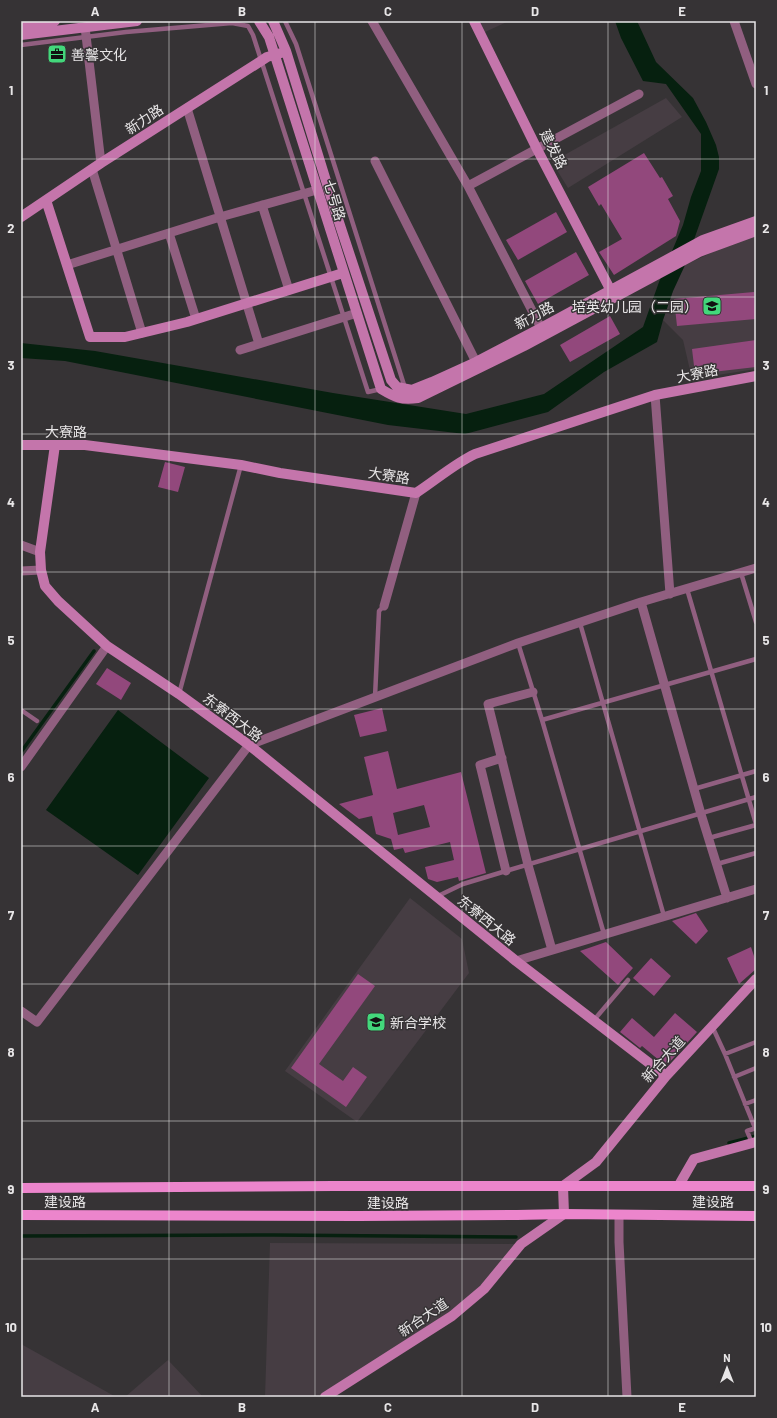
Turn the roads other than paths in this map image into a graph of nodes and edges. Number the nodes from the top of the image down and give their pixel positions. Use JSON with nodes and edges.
{"nodes":[{"id":1,"x":55,"y":21,"type":"edge"},
{"id":2,"x":137,"y":21,"type":"edge"},
{"id":3,"x":259,"y":21,"type":"edge"},
{"id":4,"x":273,"y":21,"type":"edge"},
{"id":5,"x":284,"y":21,"type":"edge"},
{"id":6,"x":372,"y":21,"type":"edge"},
{"id":7,"x":474,"y":21,"type":"edge"},
{"id":8,"x":734,"y":21,"type":"edge"},
{"id":9,"x":28,"y":23,"type":"edge"},
{"id":10,"x":86,"y":32,"type":"junction"},
{"id":11,"x":21,"y":35,"type":"edge"},
{"id":12,"x":21,"y":45,"type":"edge"},
{"id":13,"x":286,"y":51,"type":"junction"},
{"id":14,"x":274,"y":54,"type":"junction"},
{"id":15,"x":261,"y":61,"type":"junction"},
{"id":16,"x":756,"y":84,"type":"edge"},
{"id":17,"x":639,"y":94,"type":"dead end"},
{"id":18,"x":187,"y":108,"type":"junction"},
{"id":19,"x":537,"y":149,"type":"junction"},
{"id":20,"x":375,"y":161,"type":"dead end"},
{"id":21,"x":97,"y":166,"type":"junction"},
{"id":22,"x":468,"y":186,"type":"junction"},
{"id":23,"x":317,"y":190,"type":"junction"},
{"id":24,"x":304,"y":193,"type":"junction"},
{"id":25,"x":46,"y":200,"type":"junction"},
{"id":26,"x":262,"y":205,"type":"junction"},
{"id":27,"x":21,"y":217,"type":"edge"},
{"id":28,"x":220,"y":217,"type":"junction"},
{"id":29,"x":756,"y":221,"type":"edge"},
{"id":30,"x":756,"y":232,"type":"edge"},
{"id":31,"x":170,"y":233,"type":"junction"},
{"id":32,"x":117,"y":250,"type":"junction"},
{"id":33,"x":67,"y":264,"type":"junction"},
{"id":34,"x":343,"y":273,"type":"junction"},
{"id":35,"x":331,"y":277,"type":"junction"},
{"id":36,"x":610,"y":289,"type":"junction"},
{"id":37,"x":289,"y":290,"type":"junction"},
{"id":38,"x":246,"y":303,"type":"junction"},
{"id":39,"x":356,"y":313,"type":"junction"},
{"id":40,"x":344,"y":317,"type":"junction"},
{"id":41,"x":196,"y":319,"type":"junction"},
{"id":42,"x":541,"y":328,"type":"junction"},
{"id":43,"x":142,"y":333,"type":"junction"},
{"id":44,"x":259,"y":344,"type":"junction"},
{"id":45,"x":240,"y":350,"type":"dead end"},
{"id":46,"x":476,"y":362,"type":"junction"},
{"id":47,"x":756,"y":376,"type":"edge"},
{"id":48,"x":433,"y":386,"type":"junction"},
{"id":49,"x":381,"y":389,"type":"junction"},
{"id":50,"x":405,"y":390,"type":"junction"},
{"id":51,"x":655,"y":395,"type":"junction"},
{"id":52,"x":21,"y":445,"type":"edge"},
{"id":53,"x":55,"y":445,"type":"junction"},
{"id":54,"x":241,"y":465,"type":"junction"},
{"id":55,"x":416,"y":493,"type":"junction"},
{"id":56,"x":21,"y":544,"type":"edge"},
{"id":57,"x":40,"y":552,"type":"junction"},
{"id":58,"x":756,"y":568,"type":"edge"},
{"id":59,"x":21,"y":570,"type":"edge"},
{"id":60,"x":41,"y":570,"type":"junction"},
{"id":61,"x":740,"y":573,"type":"junction"},
{"id":62,"x":687,"y":589,"type":"junction"},
{"id":63,"x":670,"y":594,"type":"junction"},
{"id":64,"x":641,"y":602,"type":"junction"},
{"id":65,"x":384,"y":606,"type":"joint"},
{"id":66,"x":756,"y":622,"type":"edge"},
{"id":67,"x":580,"y":623,"type":"junction"},
{"id":68,"x":518,"y":643,"type":"junction"},
{"id":69,"x":108,"y":646,"type":"junction"},
{"id":70,"x":756,"y":658,"type":"edge"},
{"id":71,"x":712,"y":672,"type":"junction"},
{"id":72,"x":665,"y":685,"type":"junction"},
{"id":73,"x":533,"y":692,"type":"junction"},
{"id":74,"x":179,"y":694,"type":"junction"},
{"id":75,"x":374,"y":697,"type":"junction"},
{"id":76,"x":603,"y":702,"type":"junction"},
{"id":77,"x":21,"y":710,"type":"edge"},
{"id":78,"x":542,"y":720,"type":"junction"},
{"id":79,"x":37,"y":721,"type":"dead end"},
{"id":80,"x":249,"y":745,"type":"junction"},
{"id":81,"x":502,"y":758,"type":"junction"},
{"id":82,"x":21,"y":767,"type":"edge"},
{"id":83,"x":756,"y":771,"type":"edge"},
{"id":84,"x":742,"y":775,"type":"junction"},
{"id":85,"x":694,"y":789,"type":"junction"},
{"id":86,"x":756,"y":797,"type":"edge"},
{"id":87,"x":749,"y":800,"type":"junction"},
{"id":88,"x":701,"y":814,"type":"junction"},
{"id":89,"x":756,"y":825,"type":"edge"},
{"id":90,"x":641,"y":831,"type":"junction"},
{"id":91,"x":709,"y":838,"type":"junction"},
{"id":92,"x":579,"y":850,"type":"junction"},
{"id":93,"x":756,"y":853,"type":"edge"},
{"id":94,"x":717,"y":864,"type":"junction"},
{"id":95,"x":528,"y":865,"type":"junction"},
{"id":96,"x":506,"y":871,"type":"junction"},
{"id":97,"x":756,"y":889,"type":"edge"},
{"id":98,"x":436,"y":897,"type":"junction"},
{"id":99,"x":727,"y":898,"type":"junction"},
{"id":100,"x":664,"y":916,"type":"junction"},
{"id":101,"x":604,"y":934,"type":"junction"},
{"id":102,"x":552,"y":950,"type":"junction"},
{"id":103,"x":516,"y":961,"type":"junction"},
{"id":104,"x":628,"y":980,"type":"dead end"},
{"id":105,"x":755,"y":981,"type":"edge"},
{"id":106,"x":21,"y":1010,"type":"edge"},
{"id":107,"x":594,"y":1020,"type":"junction"},
{"id":108,"x":712,"y":1026,"type":"junction"},
{"id":109,"x":756,"y":1042,"type":"edge"},
{"id":110,"x":725,"y":1054,"type":"junction"},
{"id":111,"x":756,"y":1068,"type":"edge"},
{"id":112,"x":666,"y":1076,"type":"junction"},
{"id":113,"x":734,"y":1077,"type":"junction"},
{"id":114,"x":756,"y":1100,"type":"edge"},
{"id":115,"x":745,"y":1104,"type":"junction"},
{"id":116,"x":755,"y":1128,"type":"edge"},
{"id":117,"x":752,"y":1140,"type":"edge"},
{"id":118,"x":679,"y":1185,"type":"junction"},
{"id":119,"x":563,"y":1186,"type":"junction"},
{"id":120,"x":756,"y":1186,"type":"edge"},
{"id":121,"x":21,"y":1188,"type":"edge"},
{"id":122,"x":564,"y":1214,"type":"junction"},
{"id":123,"x":21,"y":1215,"type":"edge"},
{"id":124,"x":619,"y":1215,"type":"junction"},
{"id":125,"x":756,"y":1216,"type":"edge"},
{"id":126,"x":325,"y":1397,"type":"edge"},
{"id":127,"x":627,"y":1397,"type":"edge"}],
"edges":[{"from":1,"to":9,"type":"street"},
{"from":2,"to":10,"type":"street"},
{"from":3,"to":14,"type":"street","name":"七号路"},
{"from":4,"to":13,"type":"street","name":"七号路"},
{"from":5,"to":50,"type":"lane"},
{"from":6,"to":22,"type":"street"},
{"from":7,"to":19,"type":"street","name":"建发路"},
{"from":8,"to":16,"type":"street"},
{"from":10,"to":11,"type":"street"},
{"from":10,"to":12,"type":"lane"},
{"from":10,"to":15,"type":"lane"},
{"from":10,"to":21,"type":"street"},
{"from":13,"to":14,"type":"street","name":"新力路"},
{"from":13,"to":50,"type":"street","name":"七号路"},
{"from":14,"to":15,"type":"street","name":"新力路"},
{"from":14,"to":23,"type":"street","name":"七号路"},
{"from":15,"to":18,"type":"street","name":"新力路"},
{"from":15,"to":24,"type":"lane"},
{"from":17,"to":19,"type":"street"},
{"from":18,"to":21,"type":"street","name":"新力路"},
{"from":18,"to":28,"type":"street"},
{"from":19,"to":22,"type":"street"},
{"from":19,"to":36,"type":"street","name":"建发路"},
{"from":20,"to":46,"type":"street"},
{"from":21,"to":25,"type":"street","name":"新力路"},
{"from":21,"to":32,"type":"street"},
{"from":22,"to":42,"type":"street"},
{"from":23,"to":24,"type":"street"},
{"from":23,"to":34,"type":"street","name":"七号路"},
{"from":24,"to":26,"type":"street"},
{"from":24,"to":35,"type":"lane"},
{"from":25,"to":27,"type":"street","name":"新力路"},
{"from":25,"to":33,"type":"street"},
{"from":26,"to":28,"type":"street"},
{"from":26,"to":37,"type":"street"},
{"from":28,"to":31,"type":"street"},
{"from":28,"to":38,"type":"street"},
{"from":29,"to":36,"type":"street","name":"新力路"},
{"from":30,"to":48,"type":"street"},
{"from":31,"to":32,"type":"street"},
{"from":31,"to":41,"type":"street"},
{"from":32,"to":33,"type":"street"},
{"from":32,"to":43,"type":"street"},
{"from":33,"to":43,"type":"street"},
{"from":34,"to":35,"type":"street"},
{"from":34,"to":39,"type":"street","name":"七号路"},
{"from":35,"to":37,"type":"street"},
{"from":35,"to":40,"type":"lane"},
{"from":36,"to":42,"type":"street","name":"新力路"},
{"from":37,"to":38,"type":"street"},
{"from":38,"to":41,"type":"street"},
{"from":38,"to":44,"type":"street"},
{"from":39,"to":40,"type":"street"},
{"from":39,"to":49,"type":"street","name":"七号路"},
{"from":40,"to":44,"type":"street"},
{"from":40,"to":49,"type":"lane"},
{"from":41,"to":43,"type":"street"},
{"from":42,"to":46,"type":"street","name":"新力路"},
{"from":44,"to":45,"type":"street"},
{"from":46,"to":48,"type":"street","name":"新力路"},
{"from":47,"to":51,"type":"street","name":"大寮路"},
{"from":48,"to":49,"type":"street"},
{"from":48,"to":50,"type":"street","name":"新力路"},
{"from":51,"to":55,"type":"street","name":"大寮路"},
{"from":51,"to":63,"type":"street"},
{"from":52,"to":53,"type":"street","name":"大寮路"},
{"from":53,"to":54,"type":"street","name":"大寮路"},
{"from":53,"to":57,"type":"street","name":"东寮西大路"},
{"from":54,"to":55,"type":"street","name":"大寮路"},
{"from":54,"to":74,"type":"lane"},
{"from":55,"to":65,"type":"street"},
{"from":56,"to":57,"type":"street"},
{"from":57,"to":60,"type":"street","name":"东寮西大路"},
{"from":58,"to":61,"type":"street"},
{"from":59,"to":60,"type":"street"},
{"from":60,"to":69,"type":"street","name":"东寮西大路"},
{"from":61,"to":62,"type":"street"},
{"from":61,"to":66,"type":"lane"},
{"from":62,"to":63,"type":"street"},
{"from":62,"to":71,"type":"lane"},
{"from":63,"to":64,"type":"street"},
{"from":64,"to":67,"type":"street"},
{"from":64,"to":72,"type":"street"},
{"from":65,"to":75,"type":"lane"},
{"from":67,"to":68,"type":"street"},
{"from":67,"to":76,"type":"lane"},
{"from":68,"to":73,"type":"lane"},
{"from":68,"to":75,"type":"street"},
{"from":69,"to":74,"type":"street","name":"东寮西大路"},
{"from":69,"to":82,"type":"street"},
{"from":70,"to":71,"type":"lane"},
{"from":71,"to":72,"type":"lane"},
{"from":71,"to":84,"type":"lane"},
{"from":72,"to":76,"type":"lane"},
{"from":72,"to":85,"type":"street"},
{"from":73,"to":78,"type":"lane"},
{"from":73,"to":81,"type":"street"},
{"from":74,"to":80,"type":"street","name":"东寮西大路"},
{"from":75,"to":80,"type":"street"},
{"from":76,"to":78,"type":"lane"},
{"from":76,"to":90,"type":"lane"},
{"from":77,"to":79,"type":"lane"},
{"from":78,"to":92,"type":"lane"},
{"from":80,"to":98,"type":"street","name":"东寮西大路"},
{"from":80,"to":106,"type":"street"},
{"from":81,"to":95,"type":"street"},
{"from":81,"to":96,"type":"street"},
{"from":83,"to":84,"type":"lane"},
{"from":84,"to":85,"type":"lane"},
{"from":84,"to":87,"type":"lane"},
{"from":85,"to":88,"type":"street"},
{"from":86,"to":87,"type":"lane"},
{"from":87,"to":88,"type":"lane"},
{"from":87,"to":89,"type":"lane"},
{"from":88,"to":90,"type":"lane"},
{"from":88,"to":91,"type":"street"},
{"from":89,"to":91,"type":"lane"},
{"from":90,"to":92,"type":"lane"},
{"from":90,"to":100,"type":"lane"},
{"from":91,"to":94,"type":"street"},
{"from":92,"to":95,"type":"lane"},
{"from":92,"to":101,"type":"lane"},
{"from":93,"to":94,"type":"lane"},
{"from":94,"to":99,"type":"street"},
{"from":95,"to":96,"type":"lane"},
{"from":95,"to":102,"type":"street"},
{"from":96,"to":98,"type":"lane"},
{"from":97,"to":99,"type":"street"},
{"from":98,"to":103,"type":"street","name":"东寮西大路"},
{"from":99,"to":100,"type":"street"},
{"from":100,"to":101,"type":"street"},
{"from":101,"to":102,"type":"street"},
{"from":102,"to":103,"type":"street"},
{"from":103,"to":107,"type":"street","name":"东寮西大路"},
{"from":104,"to":107,"type":"lane"},
{"from":105,"to":108,"type":"street","name":"新合大道"},
{"from":107,"to":112,"type":"street","name":"东寮西大路"},
{"from":108,"to":110,"type":"lane"},
{"from":108,"to":112,"type":"street","name":"新合大道"},
{"from":109,"to":110,"type":"lane"},
{"from":110,"to":113,"type":"lane"},
{"from":111,"to":113,"type":"lane"},
{"from":112,"to":119,"type":"street","name":"新合大道"},
{"from":113,"to":115,"type":"lane"},
{"from":114,"to":115,"type":"lane"},
{"from":115,"to":116,"type":"lane"},
{"from":116,"to":117,"type":"lane"},
{"from":117,"to":118,"type":"street"},
{"from":118,"to":119,"type":"main road","name":"建设路"},
{"from":118,"to":120,"type":"main road","name":"建设路"},
{"from":119,"to":121,"type":"main road","name":"建设路"},
{"from":119,"to":122,"type":"street"},
{"from":122,"to":123,"type":"main road","name":"建设路"},
{"from":122,"to":124,"type":"main road","name":"建设路"},
{"from":122,"to":126,"type":"street","name":"新合大道"},
{"from":124,"to":125,"type":"main road","name":"建设路"},
{"from":124,"to":127,"type":"street"}]}
